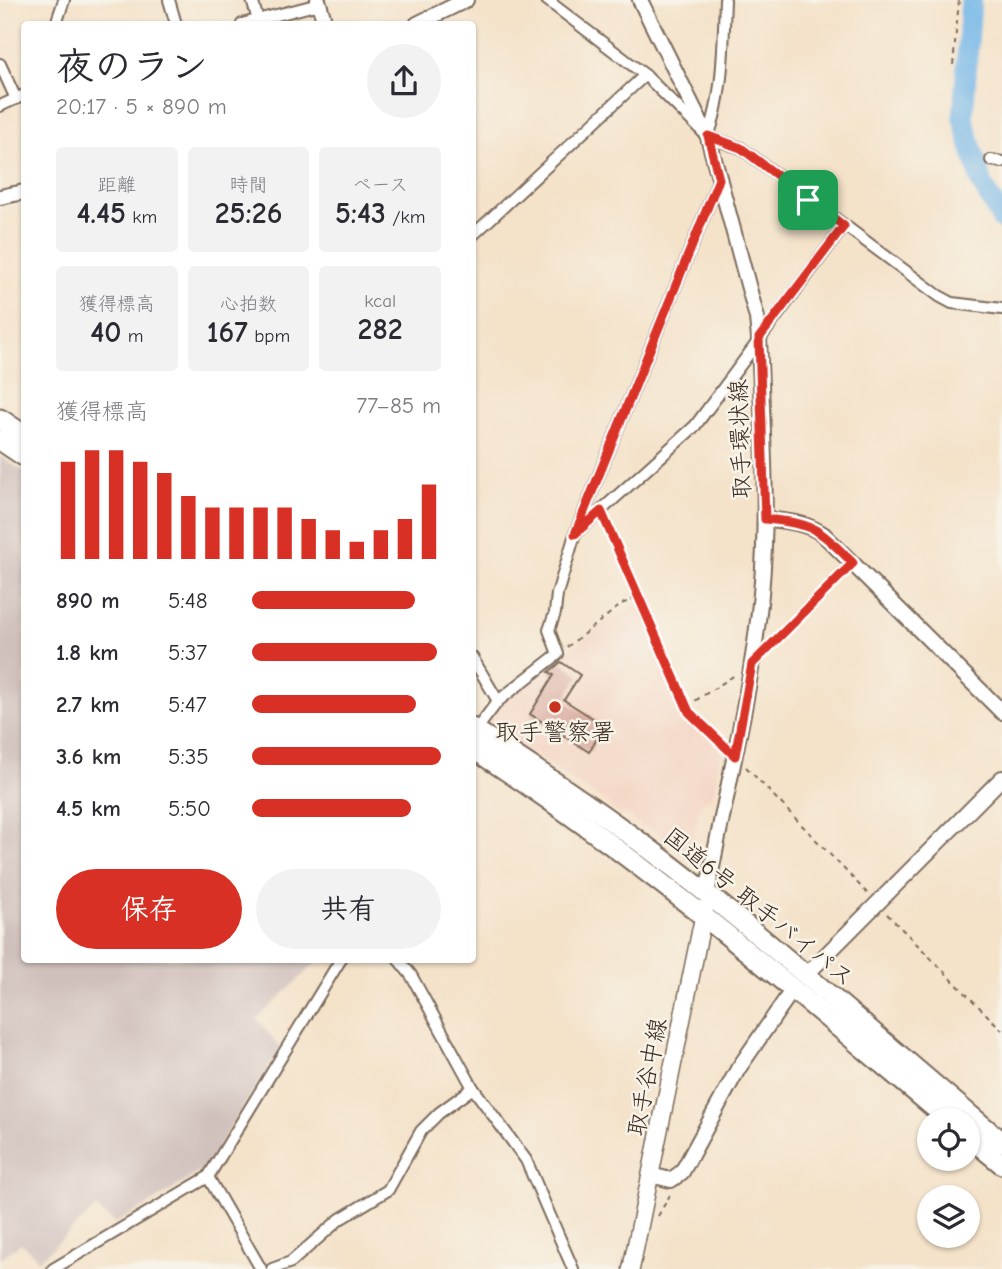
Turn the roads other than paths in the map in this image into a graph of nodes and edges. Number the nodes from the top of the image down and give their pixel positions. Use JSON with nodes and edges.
{"nodes":[{"id":1,"x":64,"y":0,"type":"edge"},
{"id":2,"x":169,"y":0,"type":"edge"},
{"id":3,"x":252,"y":0,"type":"edge"},
{"id":4,"x":466,"y":0,"type":"edge"},
{"id":5,"x":547,"y":0,"type":"edge"},
{"id":6,"x":640,"y":0,"type":"edge"},
{"id":7,"x":725,"y":0,"type":"edge"},
{"id":8,"x":319,"y":2,"type":"edge"},
{"id":9,"x":258,"y":20,"type":"junction"},
{"id":10,"x":57,"y":21,"type":"edge"},
{"id":11,"x":175,"y":21,"type":"edge"},
{"id":12,"x":254,"y":21,"type":"edge"},
{"id":13,"x":324,"y":21,"type":"edge"},
{"id":14,"x":423,"y":21,"type":"edge"},
{"id":15,"x":0,"y":64,"type":"edge"},
{"id":16,"x":645,"y":75,"type":"junction"},
{"id":17,"x":20,"y":97,"type":"edge"},
{"id":18,"x":0,"y":106,"type":"edge"},
{"id":19,"x":708,"y":136,"type":"junction"},
{"id":20,"x":719,"y":179,"type":"junction"},
{"id":21,"x":21,"y":193,"type":"edge"},
{"id":22,"x":0,"y":197,"type":"edge"},
{"id":23,"x":844,"y":226,"type":"junction"},
{"id":24,"x":476,"y":232,"type":"edge"},
{"id":25,"x":1002,"y":309,"type":"edge"},
{"id":26,"x":759,"y":338,"type":"junction"},
{"id":27,"x":0,"y":419,"type":"edge"},
{"id":28,"x":21,"y":433,"type":"edge"},
{"id":29,"x":0,"y":440,"type":"edge"},
{"id":30,"x":21,"y":454,"type":"edge"},
{"id":31,"x":765,"y":519,"type":"junction"},
{"id":32,"x":575,"y":534,"type":"junction"},
{"id":33,"x":476,"y":664,"type":"edge"},
{"id":34,"x":498,"y":701,"type":"junction"},
{"id":35,"x":1002,"y":712,"type":"edge"},
{"id":36,"x":476,"y":732,"type":"edge"},
{"id":37,"x":476,"y":736,"type":"edge"},
{"id":38,"x":476,"y":737,"type":"edge"},
{"id":39,"x":1002,"y":778,"type":"edge"},
{"id":40,"x":707,"y":894,"type":"junction"},
{"id":41,"x":703,"y":914,"type":"junction"},
{"id":42,"x":339,"y":963,"type":"edge"},
{"id":43,"x":401,"y":963,"type":"edge"},
{"id":44,"x":799,"y":982,"type":"junction"},
{"id":45,"x":473,"y":1088,"type":"junction"},
{"id":46,"x":936,"y":1108,"type":"edge"},
{"id":47,"x":1002,"y":1142,"type":"edge"},
{"id":48,"x":980,"y":1146,"type":"edge"},
{"id":49,"x":1002,"y":1164,"type":"edge"},
{"id":50,"x":650,"y":1175,"type":"junction"},
{"id":51,"x":208,"y":1177,"type":"junction"},
{"id":52,"x":53,"y":1269,"type":"edge"},
{"id":53,"x":261,"y":1269,"type":"edge"},
{"id":54,"x":272,"y":1269,"type":"edge"},
{"id":55,"x":573,"y":1269,"type":"edge"},
{"id":56,"x":631,"y":1269,"type":"edge"}],
"edges":[{"from":1,"to":10,"type":"street"},
{"from":2,"to":11,"type":"street"},
{"from":3,"to":9,"type":"street"},
{"from":4,"to":14,"type":"street"},
{"from":5,"to":16,"type":"street"},
{"from":6,"to":19,"type":"street","name":"取手環状線"},
{"from":7,"to":19,"type":"street"},
{"from":8,"to":9,"type":"street"},
{"from":8,"to":13,"type":"street"},
{"from":9,"to":12,"type":"street"},
{"from":15,"to":17,"type":"street"},
{"from":16,"to":19,"type":"street"},
{"from":16,"to":24,"type":"street"},
{"from":17,"to":18,"type":"street"},
{"from":19,"to":20,"type":"street","name":"取手環状線"},
{"from":19,"to":23,"type":"street"},
{"from":20,"to":26,"type":"street","name":"取手環状線"},
{"from":20,"to":32,"type":"street"},
{"from":21,"to":22,"type":"street"},
{"from":23,"to":25,"type":"street"},
{"from":23,"to":26,"type":"street"},
{"from":26,"to":31,"type":"street","name":"取手環状線"},
{"from":26,"to":32,"type":"street"},
{"from":27,"to":28,"type":"highway"},
{"from":29,"to":30,"type":"highway"},
{"from":31,"to":35,"type":"street"},
{"from":31,"to":40,"type":"street","name":"取手環状線"},
{"from":32,"to":34,"type":"street"},
{"from":33,"to":34,"type":"street"},
{"from":34,"to":36,"type":"street"},
{"from":37,"to":40,"type":"highway","name":"国道6号 取手バイパス"},
{"from":38,"to":41,"type":"highway","name":"国道6号 取手バイパス"},
{"from":39,"to":44,"type":"street"},
{"from":40,"to":41,"type":"main road","name":"取手谷中線"},
{"from":40,"to":44,"type":"highway","name":"国道6号 取手バイパス"},
{"from":41,"to":44,"type":"highway","name":"国道6号 取手バイパス"},
{"from":41,"to":50,"type":"main road","name":"取手谷中線"},
{"from":42,"to":51,"type":"street"},
{"from":43,"to":45,"type":"street"},
{"from":44,"to":46,"type":"highway","name":"国道6号 取手バイパス"},
{"from":44,"to":47,"type":"highway","name":"国道6号 取手バイパス"},
{"from":44,"to":50,"type":"street"},
{"from":45,"to":54,"type":"street"},
{"from":45,"to":55,"type":"street"},
{"from":48,"to":49,"type":"highway"},
{"from":50,"to":56,"type":"main road","name":"取手谷中線"},
{"from":51,"to":52,"type":"street"},
{"from":51,"to":53,"type":"street"}]}
